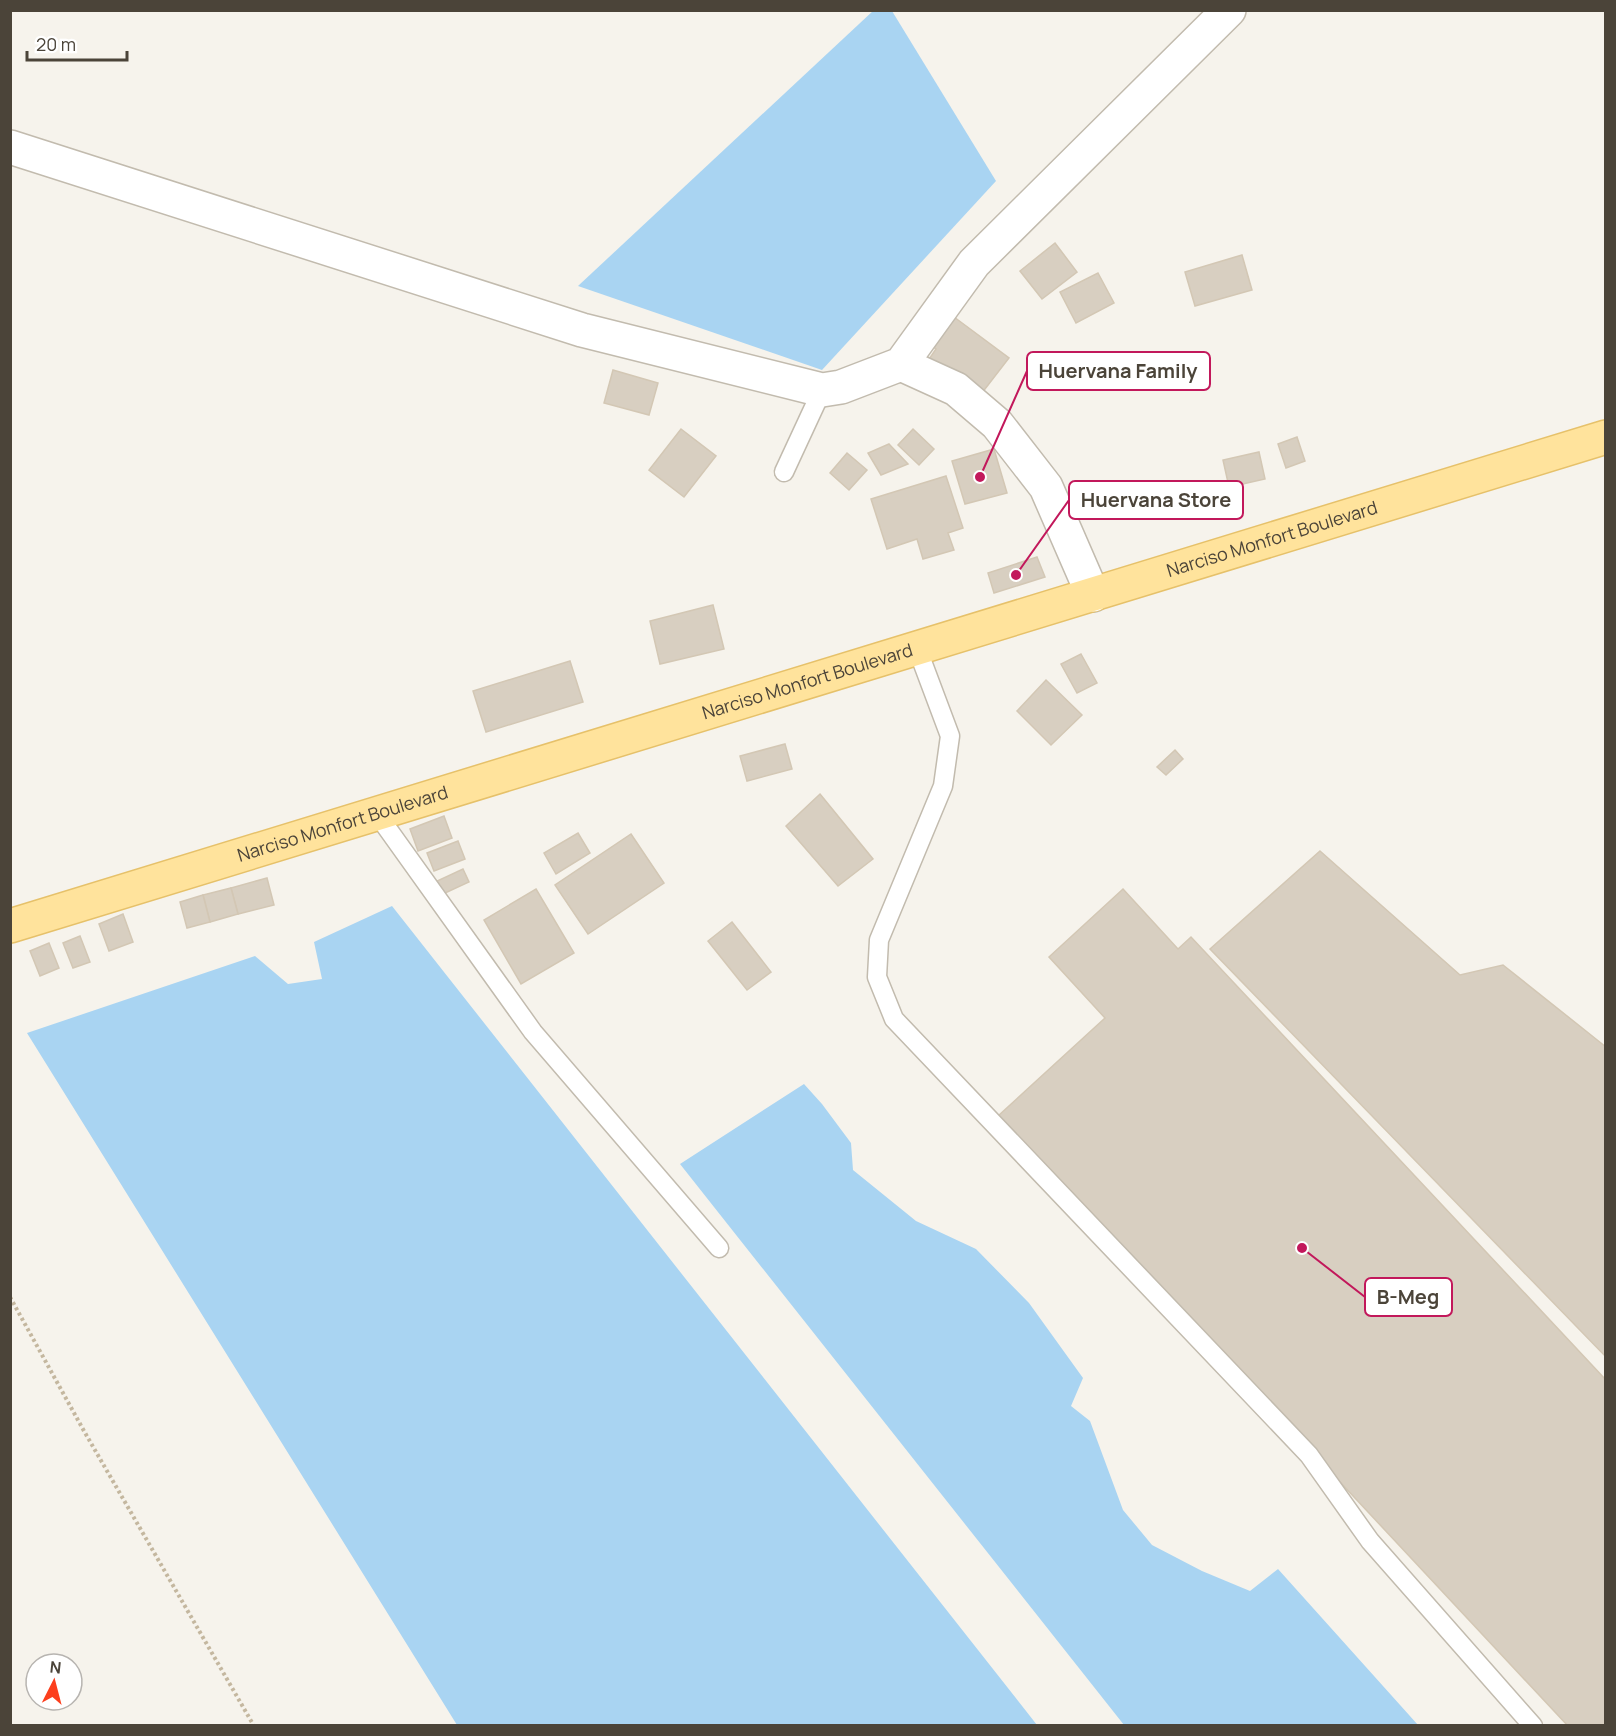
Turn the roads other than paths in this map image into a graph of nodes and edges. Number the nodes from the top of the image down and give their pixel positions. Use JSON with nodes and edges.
{"nodes":[{"id":1,"x":1229,"y":10,"type":"edge"},
{"id":2,"x":10,"y":147,"type":"edge"},
{"id":3,"x":900,"y":364,"type":"junction"},
{"id":4,"x":822,"y":390,"type":"junction"},
{"id":5,"x":1605,"y":437,"type":"edge"},
{"id":6,"x":784,"y":472,"type":"dead end"},
{"id":7,"x":1093,"y":595,"type":"junction"},
{"id":8,"x":917,"y":648,"type":"junction"},
{"id":9,"x":377,"y":814,"type":"junction"},
{"id":10,"x":10,"y":926,"type":"edge"},
{"id":11,"x":719,"y":1248,"type":"dead end"},
{"id":12,"x":1533,"y":1725,"type":"edge"}],
"edges":[{"from":1,"to":3,"type":"street"},
{"from":2,"to":4,"type":"street"},
{"from":3,"to":4,"type":"street"},
{"from":3,"to":7,"type":"street"},
{"from":4,"to":6,"type":"lane"},
{"from":5,"to":7,"type":"main road","name":"Narciso Monfort Boulevard"},
{"from":7,"to":8,"type":"main road","name":"Narciso Monfort Boulevard"},
{"from":8,"to":9,"type":"main road","name":"Narciso Monfort Boulevard"},
{"from":8,"to":12,"type":"lane"},
{"from":9,"to":10,"type":"main road","name":"Narciso Monfort Boulevard"},
{"from":9,"to":11,"type":"lane"}]}
